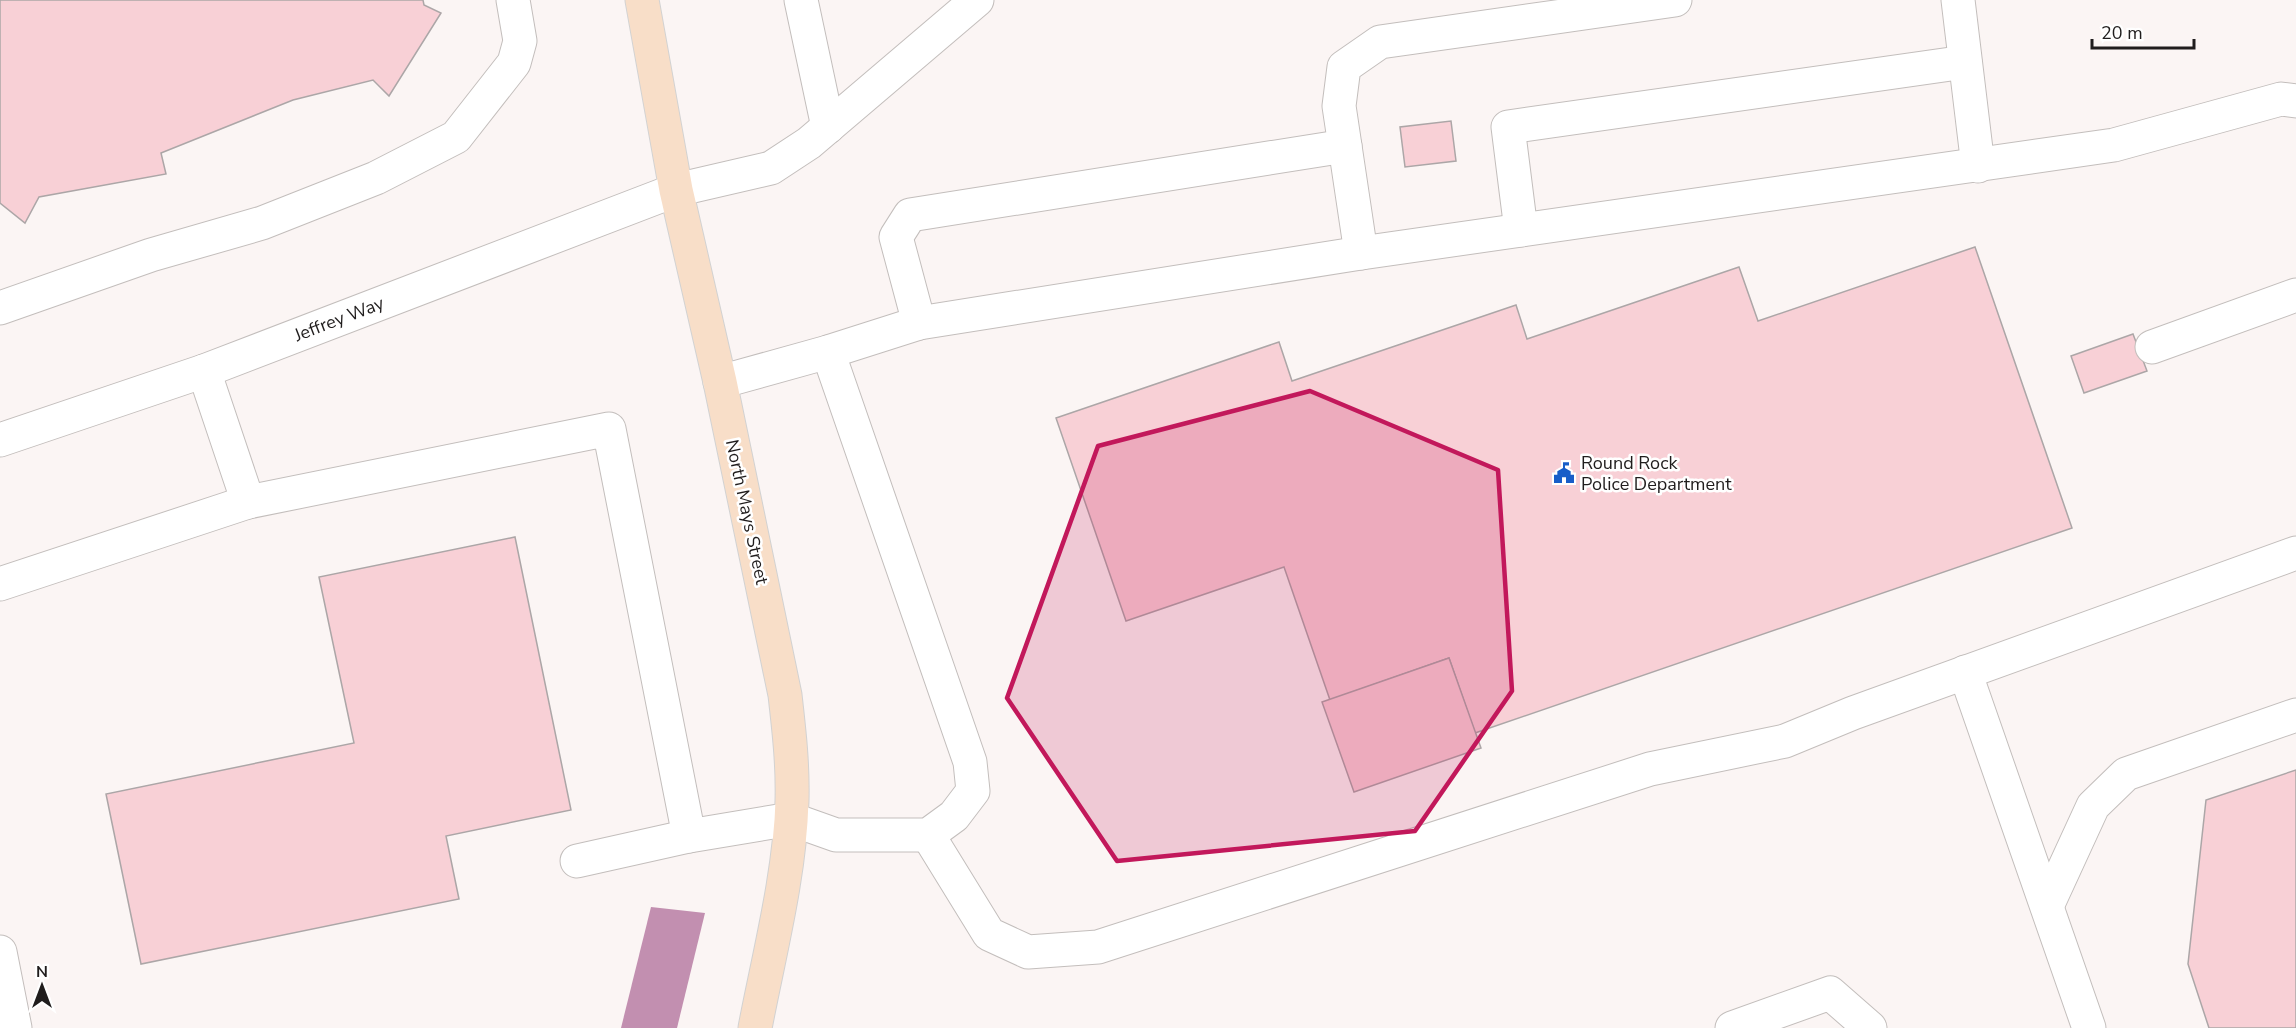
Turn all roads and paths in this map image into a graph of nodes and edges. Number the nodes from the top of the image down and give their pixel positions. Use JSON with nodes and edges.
{"nodes":[{"id":1,"x":513,"y":0,"type":"edge"},
{"id":2,"x":642,"y":0,"type":"edge"},
{"id":3,"x":801,"y":0,"type":"edge"},
{"id":4,"x":977,"y":0,"type":"edge"},
{"id":5,"x":1675,"y":0,"type":"edge"},
{"id":6,"x":1958,"y":0,"type":"edge"},
{"id":7,"x":1965,"y":62,"type":"junction"},
{"id":8,"x":2296,"y":101,"type":"edge"},
{"id":9,"x":828,"y":127,"type":"junction"},
{"id":10,"x":1345,"y":146,"type":"junction"},
{"id":11,"x":1978,"y":166,"type":"junction"},
{"id":12,"x":676,"y":190,"type":"junction"},
{"id":13,"x":1521,"y":230,"type":"junction"},
{"id":14,"x":1361,"y":253,"type":"junction"},
{"id":15,"x":2296,"y":295,"type":"edge"},
{"id":16,"x":0,"y":308,"type":"edge"},
{"id":17,"x":920,"y":323,"type":"junction"},
{"id":18,"x":2152,"y":347,"type":"dead end"},
{"id":19,"x":828,"y":352,"type":"junction"},
{"id":20,"x":204,"y":371,"type":"junction"},
{"id":21,"x":720,"y":382,"type":"junction"},
{"id":22,"x":0,"y":440,"type":"edge"},
{"id":23,"x":248,"y":502,"type":"junction"},
{"id":24,"x":2296,"y":553,"type":"edge"},
{"id":25,"x":0,"y":584,"type":"edge"},
{"id":26,"x":1965,"y":672,"type":"junction"},
{"id":27,"x":2296,"y":715,"type":"edge"},
{"id":28,"x":791,"y":819,"type":"junction"},
{"id":29,"x":928,"y":835,"type":"junction"},
{"id":30,"x":689,"y":836,"type":"junction"},
{"id":31,"x":577,"y":861,"type":"dead end"},
{"id":32,"x":2047,"y":906,"type":"junction"},
{"id":33,"x":0,"y":952,"type":"edge"},
{"id":34,"x":15,"y":1028,"type":"edge"},
{"id":35,"x":755,"y":1028,"type":"edge"},
{"id":36,"x":1732,"y":1028,"type":"edge"},
{"id":37,"x":1870,"y":1028,"type":"edge"},
{"id":38,"x":2089,"y":1028,"type":"edge"}],
"edges":[{"from":1,"to":16,"type":"street"},
{"from":2,"to":12,"type":"main road","name":"North Mays Street"},
{"from":3,"to":9,"type":"street"},
{"from":4,"to":9,"type":"street","name":"Jeffrey Way"},
{"from":5,"to":10,"type":"street"},
{"from":6,"to":7,"type":"street"},
{"from":7,"to":11,"type":"street"},
{"from":7,"to":13,"type":"street"},
{"from":8,"to":11,"type":"street"},
{"from":9,"to":12,"type":"street","name":"Jeffrey Way"},
{"from":10,"to":14,"type":"street"},
{"from":10,"to":17,"type":"street"},
{"from":11,"to":13,"type":"street"},
{"from":12,"to":20,"type":"street","name":"Jeffrey Way"},
{"from":12,"to":21,"type":"main road","name":"North Mays Street"},
{"from":13,"to":14,"type":"street"},
{"from":14,"to":17,"type":"street"},
{"from":15,"to":18,"type":"street"},
{"from":17,"to":19,"type":"street"},
{"from":19,"to":21,"type":"street"},
{"from":19,"to":29,"type":"street"},
{"from":20,"to":22,"type":"street","name":"Jeffrey Way"},
{"from":20,"to":23,"type":"street"},
{"from":21,"to":28,"type":"main road","name":"North Mays Street"},
{"from":23,"to":25,"type":"street"},
{"from":23,"to":30,"type":"street"},
{"from":24,"to":26,"type":"street"},
{"from":26,"to":29,"type":"street"},
{"from":26,"to":32,"type":"street"},
{"from":27,"to":32,"type":"street"},
{"from":28,"to":29,"type":"street"},
{"from":28,"to":30,"type":"street"},
{"from":28,"to":35,"type":"main road","name":"North Mays Street"},
{"from":30,"to":31,"type":"street"},
{"from":32,"to":38,"type":"street"},
{"from":33,"to":34,"type":"street"},
{"from":36,"to":37,"type":"street"}]}
